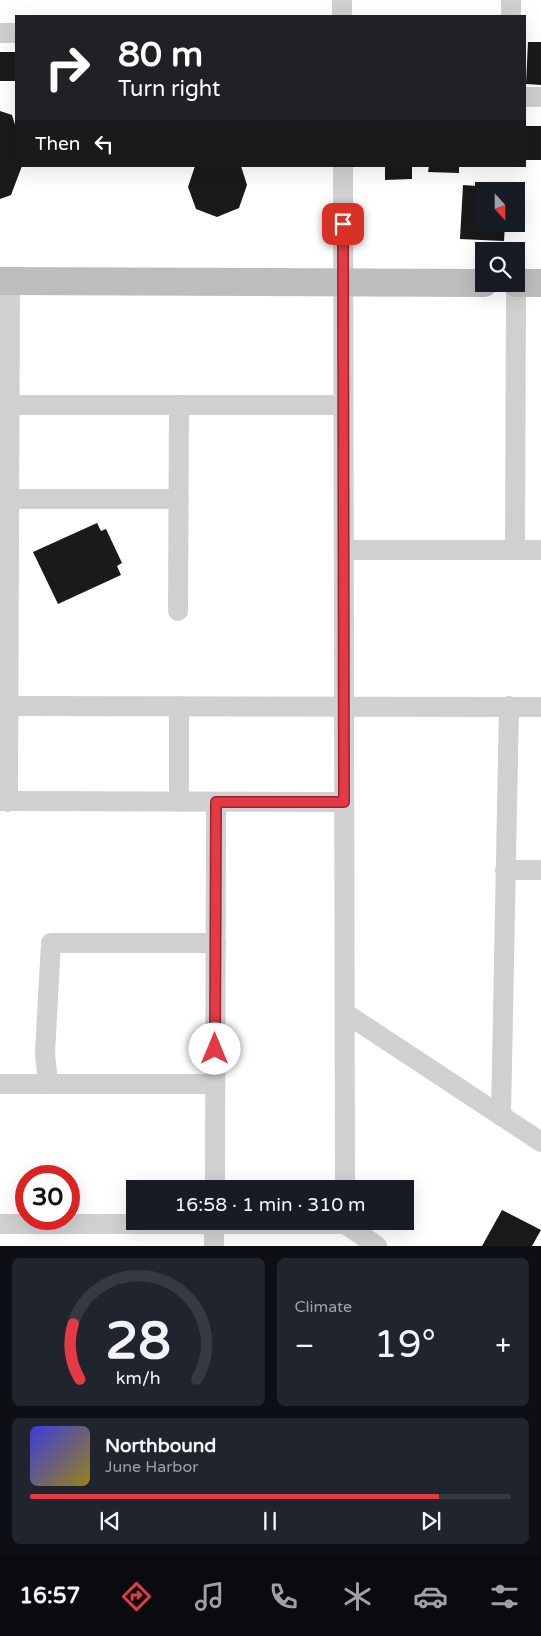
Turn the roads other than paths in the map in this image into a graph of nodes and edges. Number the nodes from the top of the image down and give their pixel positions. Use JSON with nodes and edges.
{"nodes":[{"id":1,"x":342,"y":0,"type":"edge"},
{"id":2,"x":511,"y":0,"type":"edge"},
{"id":3,"x":342,"y":15,"type":"edge"},
{"id":4,"x":510,"y":15,"type":"edge"},
{"id":5,"x":0,"y":33,"type":"edge"},
{"id":6,"x":15,"y":33,"type":"edge"},
{"id":7,"x":541,"y":97,"type":"edge"},
{"id":8,"x":526,"y":98,"type":"edge"},
{"id":9,"x":342,"y":167,"type":"edge"},
{"id":10,"x":5,"y":281,"type":"edge"},
{"id":11,"x":343,"y":282,"type":"junction"},
{"id":12,"x":475,"y":283,"type":"edge"},
{"id":13,"x":525,"y":283,"type":"edge"},
{"id":14,"x":541,"y":283,"type":"edge"},
{"id":15,"x":516,"y":292,"type":"edge"},
{"id":16,"x":10,"y":405,"type":"junction"},
{"id":17,"x":179,"y":405,"type":"junction"},
{"id":18,"x":343,"y":405,"type":"junction"},
{"id":19,"x":9,"y":499,"type":"junction"},
{"id":20,"x":179,"y":499,"type":"junction"},
{"id":21,"x":344,"y":550,"type":"junction"},
{"id":22,"x":515,"y":550,"type":"junction"},
{"id":23,"x":541,"y":550,"type":"edge"},
{"id":24,"x":178,"y":611,"type":"dead end"},
{"id":25,"x":8,"y":706,"type":"junction"},
{"id":26,"x":179,"y":706,"type":"junction"},
{"id":27,"x":344,"y":706,"type":"junction"},
{"id":28,"x":508,"y":706,"type":"junction"},
{"id":29,"x":541,"y":707,"type":"edge"},
{"id":30,"x":4,"y":802,"type":"edge"},
{"id":31,"x":179,"y":802,"type":"junction"},
{"id":32,"x":216,"y":802,"type":"junction"},
{"id":33,"x":344,"y":802,"type":"junction"},
{"id":34,"x":505,"y":870,"type":"junction"},
{"id":35,"x":541,"y":870,"type":"edge"},
{"id":36,"x":216,"y":943,"type":"junction"},
{"id":37,"x":345,"y":1013,"type":"junction"},
{"id":38,"x":0,"y":1084,"type":"edge"},
{"id":39,"x":48,"y":1084,"type":"junction"},
{"id":40,"x":215,"y":1084,"type":"junction"},
{"id":41,"x":501,"y":1116,"type":"junction"},
{"id":42,"x":541,"y":1142,"type":"edge"},
{"id":43,"x":215,"y":1180,"type":"edge"},
{"id":44,"x":345,"y":1180,"type":"edge"},
{"id":45,"x":126,"y":1223,"type":"edge"},
{"id":46,"x":0,"y":1224,"type":"edge"},
{"id":47,"x":214,"y":1230,"type":"edge"},
{"id":48,"x":355,"y":1230,"type":"edge"},
{"id":49,"x":214,"y":1246,"type":"edge"},
{"id":50,"x":377,"y":1246,"type":"edge"}],
"edges":[{"from":1,"to":3,"type":"street"},
{"from":2,"to":4,"type":"street"},
{"from":5,"to":6,"type":"street"},
{"from":7,"to":8,"type":"street"},
{"from":9,"to":11,"type":"street"},
{"from":10,"to":11,"type":"street"},
{"from":10,"to":16,"type":"street"},
{"from":11,"to":12,"type":"street"},
{"from":11,"to":18,"type":"street"},
{"from":13,"to":14,"type":"street"},
{"from":15,"to":22,"type":"street"},
{"from":16,"to":17,"type":"street"},
{"from":16,"to":19,"type":"street"},
{"from":17,"to":18,"type":"street"},
{"from":17,"to":20,"type":"street"},
{"from":18,"to":21,"type":"street"},
{"from":19,"to":20,"type":"street"},
{"from":19,"to":25,"type":"street"},
{"from":20,"to":24,"type":"street"},
{"from":21,"to":22,"type":"street"},
{"from":21,"to":27,"type":"street"},
{"from":22,"to":23,"type":"street"},
{"from":25,"to":26,"type":"street"},
{"from":25,"to":30,"type":"street"},
{"from":26,"to":27,"type":"street"},
{"from":26,"to":31,"type":"street"},
{"from":27,"to":28,"type":"street"},
{"from":27,"to":33,"type":"street"},
{"from":28,"to":29,"type":"street"},
{"from":28,"to":34,"type":"street"},
{"from":30,"to":31,"type":"street"},
{"from":31,"to":32,"type":"street"},
{"from":32,"to":33,"type":"street"},
{"from":32,"to":36,"type":"street"},
{"from":33,"to":37,"type":"street"},
{"from":34,"to":35,"type":"street"},
{"from":34,"to":41,"type":"street"},
{"from":36,"to":39,"type":"street"},
{"from":36,"to":40,"type":"street"},
{"from":37,"to":41,"type":"street"},
{"from":37,"to":44,"type":"street"},
{"from":38,"to":39,"type":"street"},
{"from":39,"to":40,"type":"street"},
{"from":40,"to":43,"type":"street"},
{"from":41,"to":42,"type":"street"},
{"from":45,"to":46,"type":"street"},
{"from":47,"to":49,"type":"street"},
{"from":48,"to":50,"type":"street"}]}
